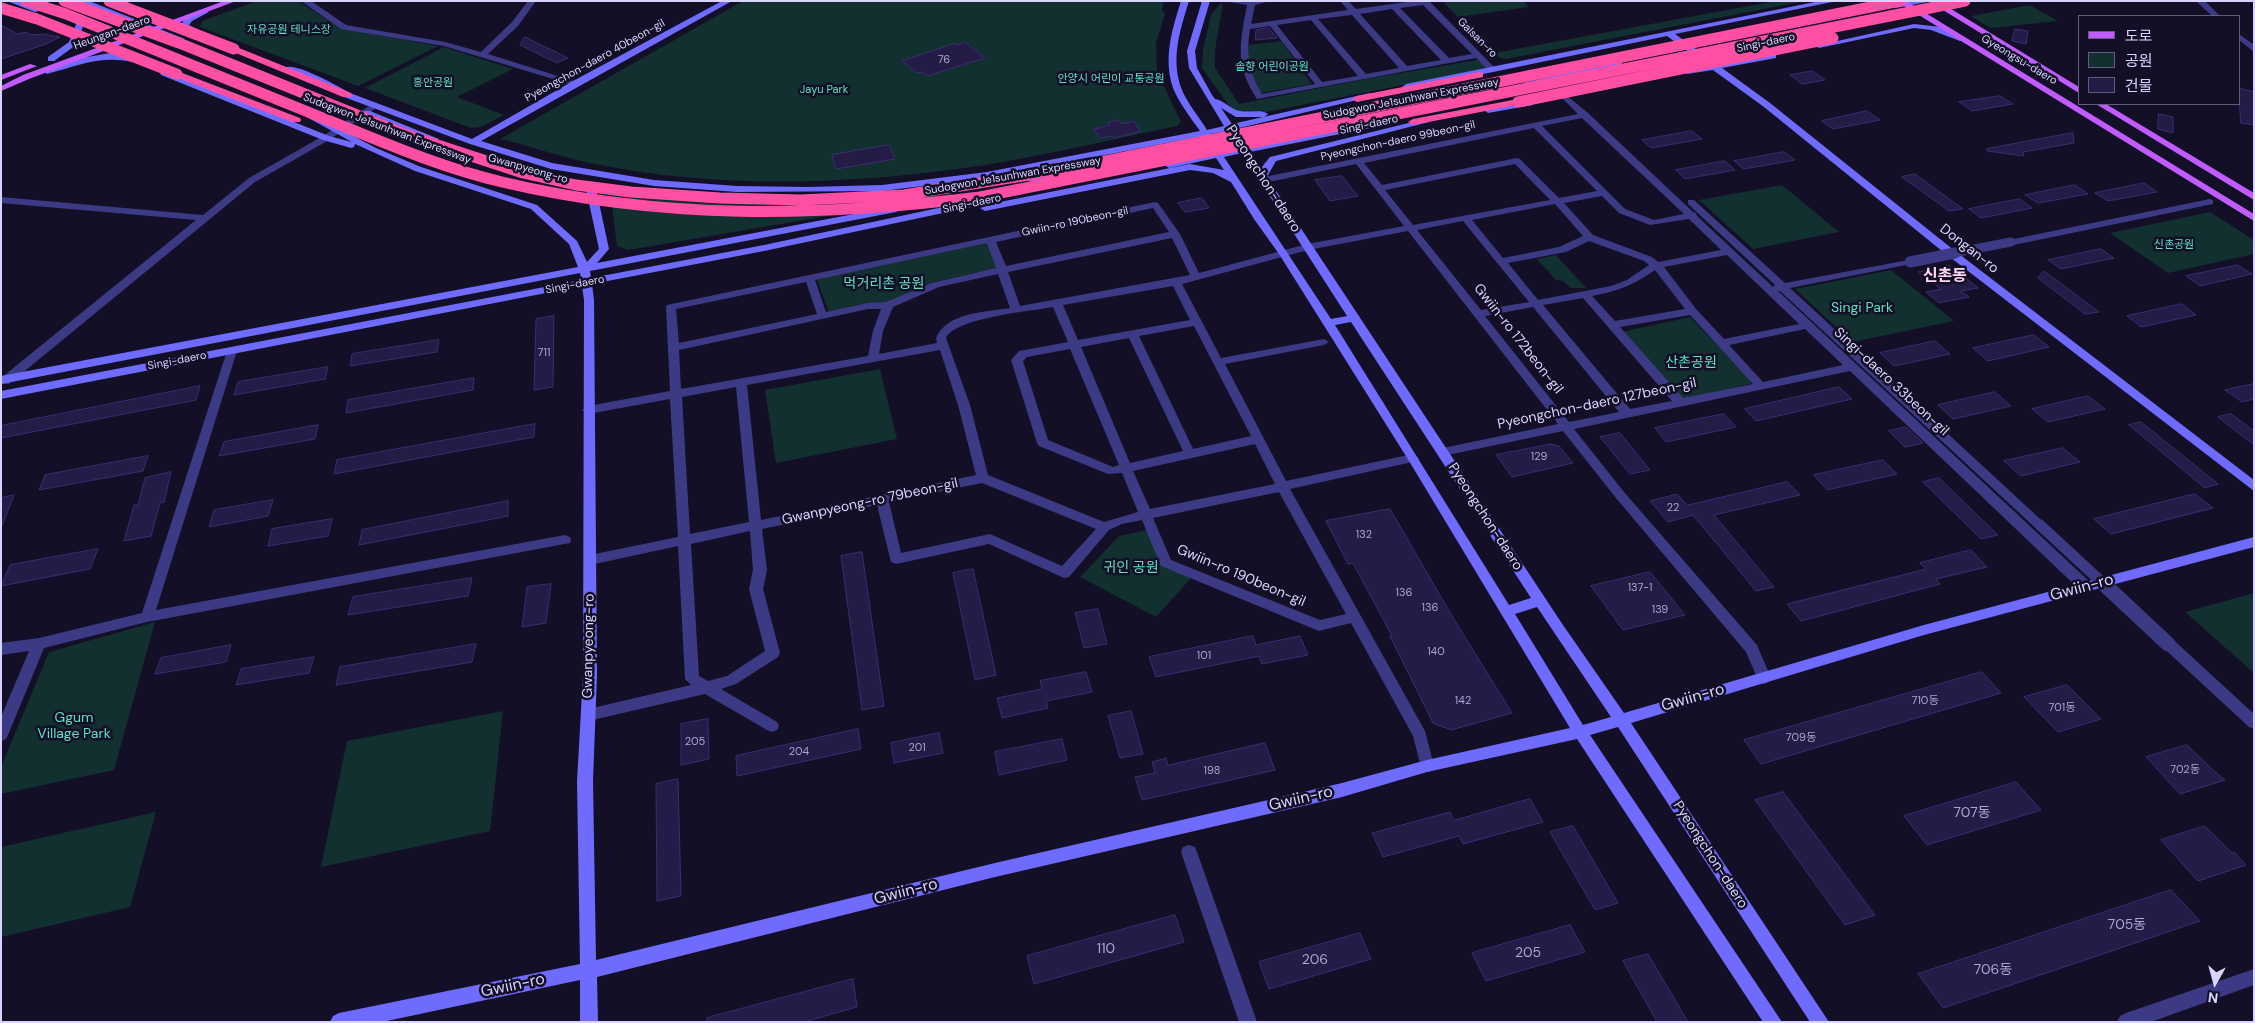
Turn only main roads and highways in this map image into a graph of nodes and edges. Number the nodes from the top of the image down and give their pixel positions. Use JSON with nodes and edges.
{"nodes":[{"id":1,"x":26,"y":1,"type":"edge"},
{"id":2,"x":64,"y":1,"type":"edge"},
{"id":3,"x":109,"y":1,"type":"edge"},
{"id":4,"x":212,"y":1,"type":"edge"},
{"id":5,"x":232,"y":1,"type":"edge"},
{"id":6,"x":1879,"y":1,"type":"edge"},
{"id":7,"x":1930,"y":1,"type":"edge"},
{"id":8,"x":1966,"y":1,"type":"edge"},
{"id":9,"x":1902,"y":2,"type":"edge"},
{"id":10,"x":1,"y":8,"type":"edge"},
{"id":11,"x":1,"y":78,"type":"edge"},
{"id":12,"x":1,"y":88,"type":"edge"},
{"id":13,"x":2078,"y":90,"type":"edge"},
{"id":14,"x":346,"y":95,"type":"road end"},
{"id":15,"x":1357,"y":99,"type":"road end"},
{"id":16,"x":2102,"y":105,"type":"edge"},
{"id":17,"x":296,"y":120,"type":"road end"},
{"id":18,"x":1413,"y":122,"type":"road end"},
{"id":19,"x":2254,"y":197,"type":"edge"},
{"id":20,"x":2254,"y":218,"type":"edge"}],
"edges":[{"from":1,"to":8,"type":"highway","name":"Sudogwon Je1sunhwan Expressway","bridge":true},
{"from":2,"to":9,"type":"highway","name":"Sudogwon Je1sunhwan Expressway","bridge":true},
{"from":3,"to":14,"type":"highway","bridge":true},
{"from":4,"to":11,"type":"main road","name":"Heungan-daero"},
{"from":5,"to":12,"type":"main road","name":"Heungan-daero"},
{"from":6,"to":15,"type":"highway"},
{"from":7,"to":13,"type":"main road","name":"Gyeongsu-daero"},
{"from":8,"to":18,"type":"highway","bridge":true},
{"from":9,"to":20,"type":"main road","name":"Gyeongsu-daero"},
{"from":10,"to":17,"type":"highway","bridge":true},
{"from":16,"to":19,"type":"main road"}]}
